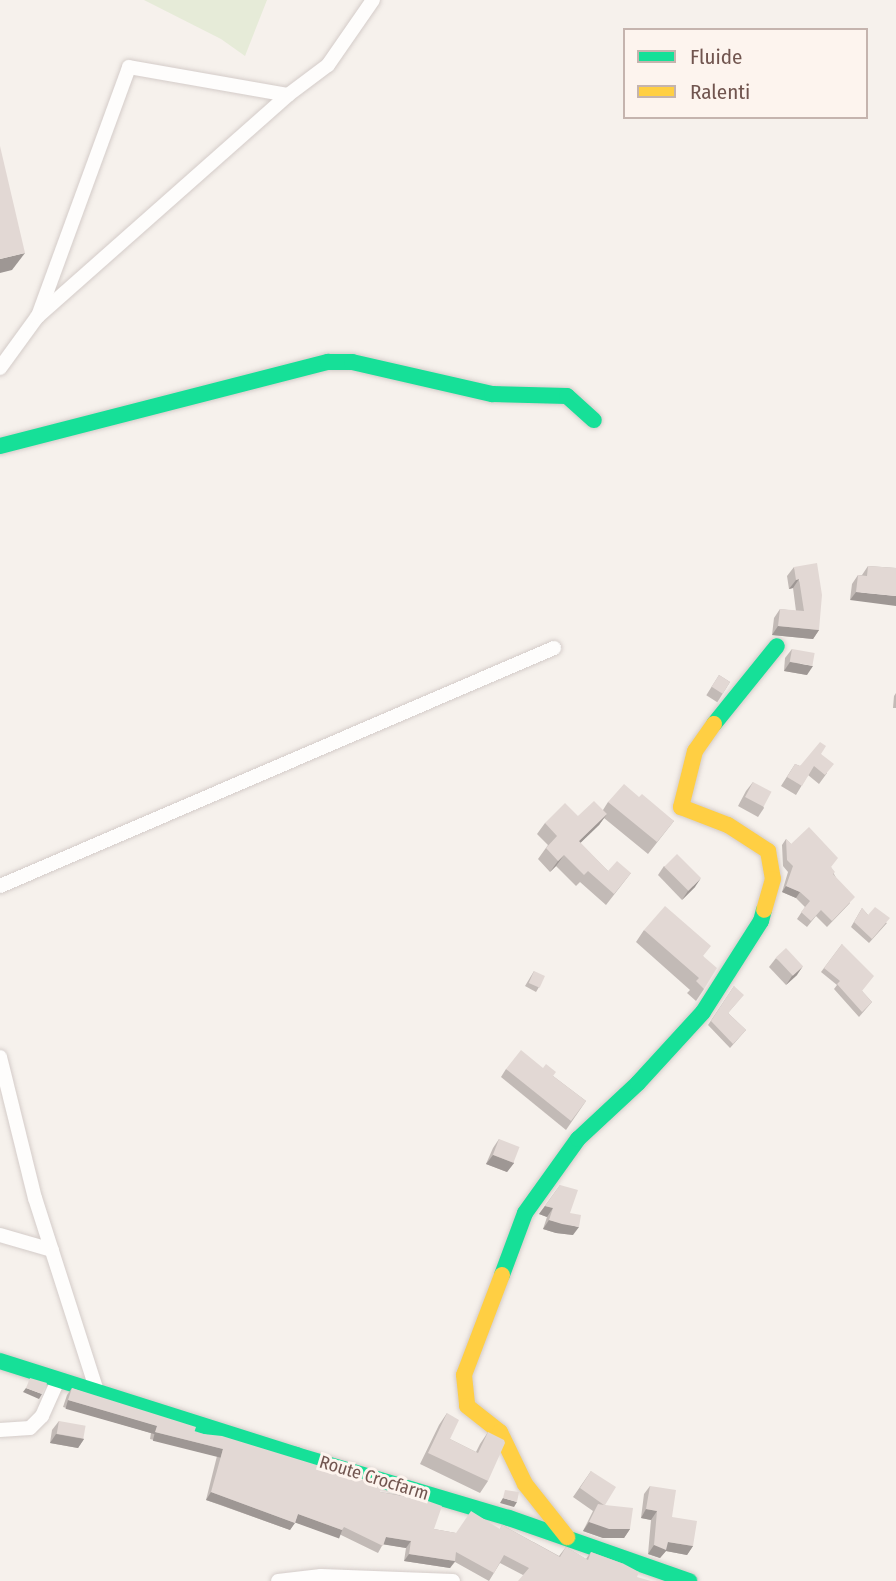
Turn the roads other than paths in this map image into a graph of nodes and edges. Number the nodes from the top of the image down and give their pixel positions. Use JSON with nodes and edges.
{"nodes":[{"id":1,"x":373,"y":0,"type":"edge"},
{"id":2,"x":288,"y":94,"type":"junction"},
{"id":3,"x":37,"y":317,"type":"junction"},
{"id":4,"x":0,"y":368,"type":"edge"},
{"id":5,"x":594,"y":420,"type":"dead end"},
{"id":6,"x":0,"y":446,"type":"edge"},
{"id":7,"x":777,"y":646,"type":"dead end"},
{"id":8,"x":554,"y":648,"type":"dead end"},
{"id":9,"x":0,"y":886,"type":"edge"},
{"id":10,"x":0,"y":1058,"type":"edge"},
{"id":11,"x":0,"y":1235,"type":"edge"},
{"id":12,"x":52,"y":1250,"type":"junction"},
{"id":13,"x":0,"y":1361,"type":"edge"},
{"id":14,"x":58,"y":1380,"type":"junction"},
{"id":15,"x":97,"y":1391,"type":"junction"},
{"id":16,"x":0,"y":1430,"type":"edge"},
{"id":17,"x":567,"y":1537,"type":"junction"},
{"id":18,"x":278,"y":1581,"type":"edge"},
{"id":19,"x":453,"y":1581,"type":"edge"},
{"id":20,"x":689,"y":1581,"type":"edge"}],
"edges":[{"from":1,"to":2,"type":"street"},
{"from":2,"to":3,"type":"street"},
{"from":2,"to":3,"type":"street"},
{"from":3,"to":4,"type":"street"},
{"from":5,"to":6,"type":"street"},
{"from":7,"to":17,"type":"street"},
{"from":8,"to":9,"type":"street"},
{"from":10,"to":12,"type":"street"},
{"from":11,"to":12,"type":"street"},
{"from":12,"to":15,"type":"street"},
{"from":13,"to":14,"type":"street","name":"Route Crocfarm"},
{"from":14,"to":15,"type":"street","name":"Route Crocfarm"},
{"from":14,"to":16,"type":"street"},
{"from":15,"to":17,"type":"street","name":"Route Crocfarm"},
{"from":17,"to":20,"type":"street","name":"Route Crocfarm"},
{"from":18,"to":19,"type":"street"}]}
